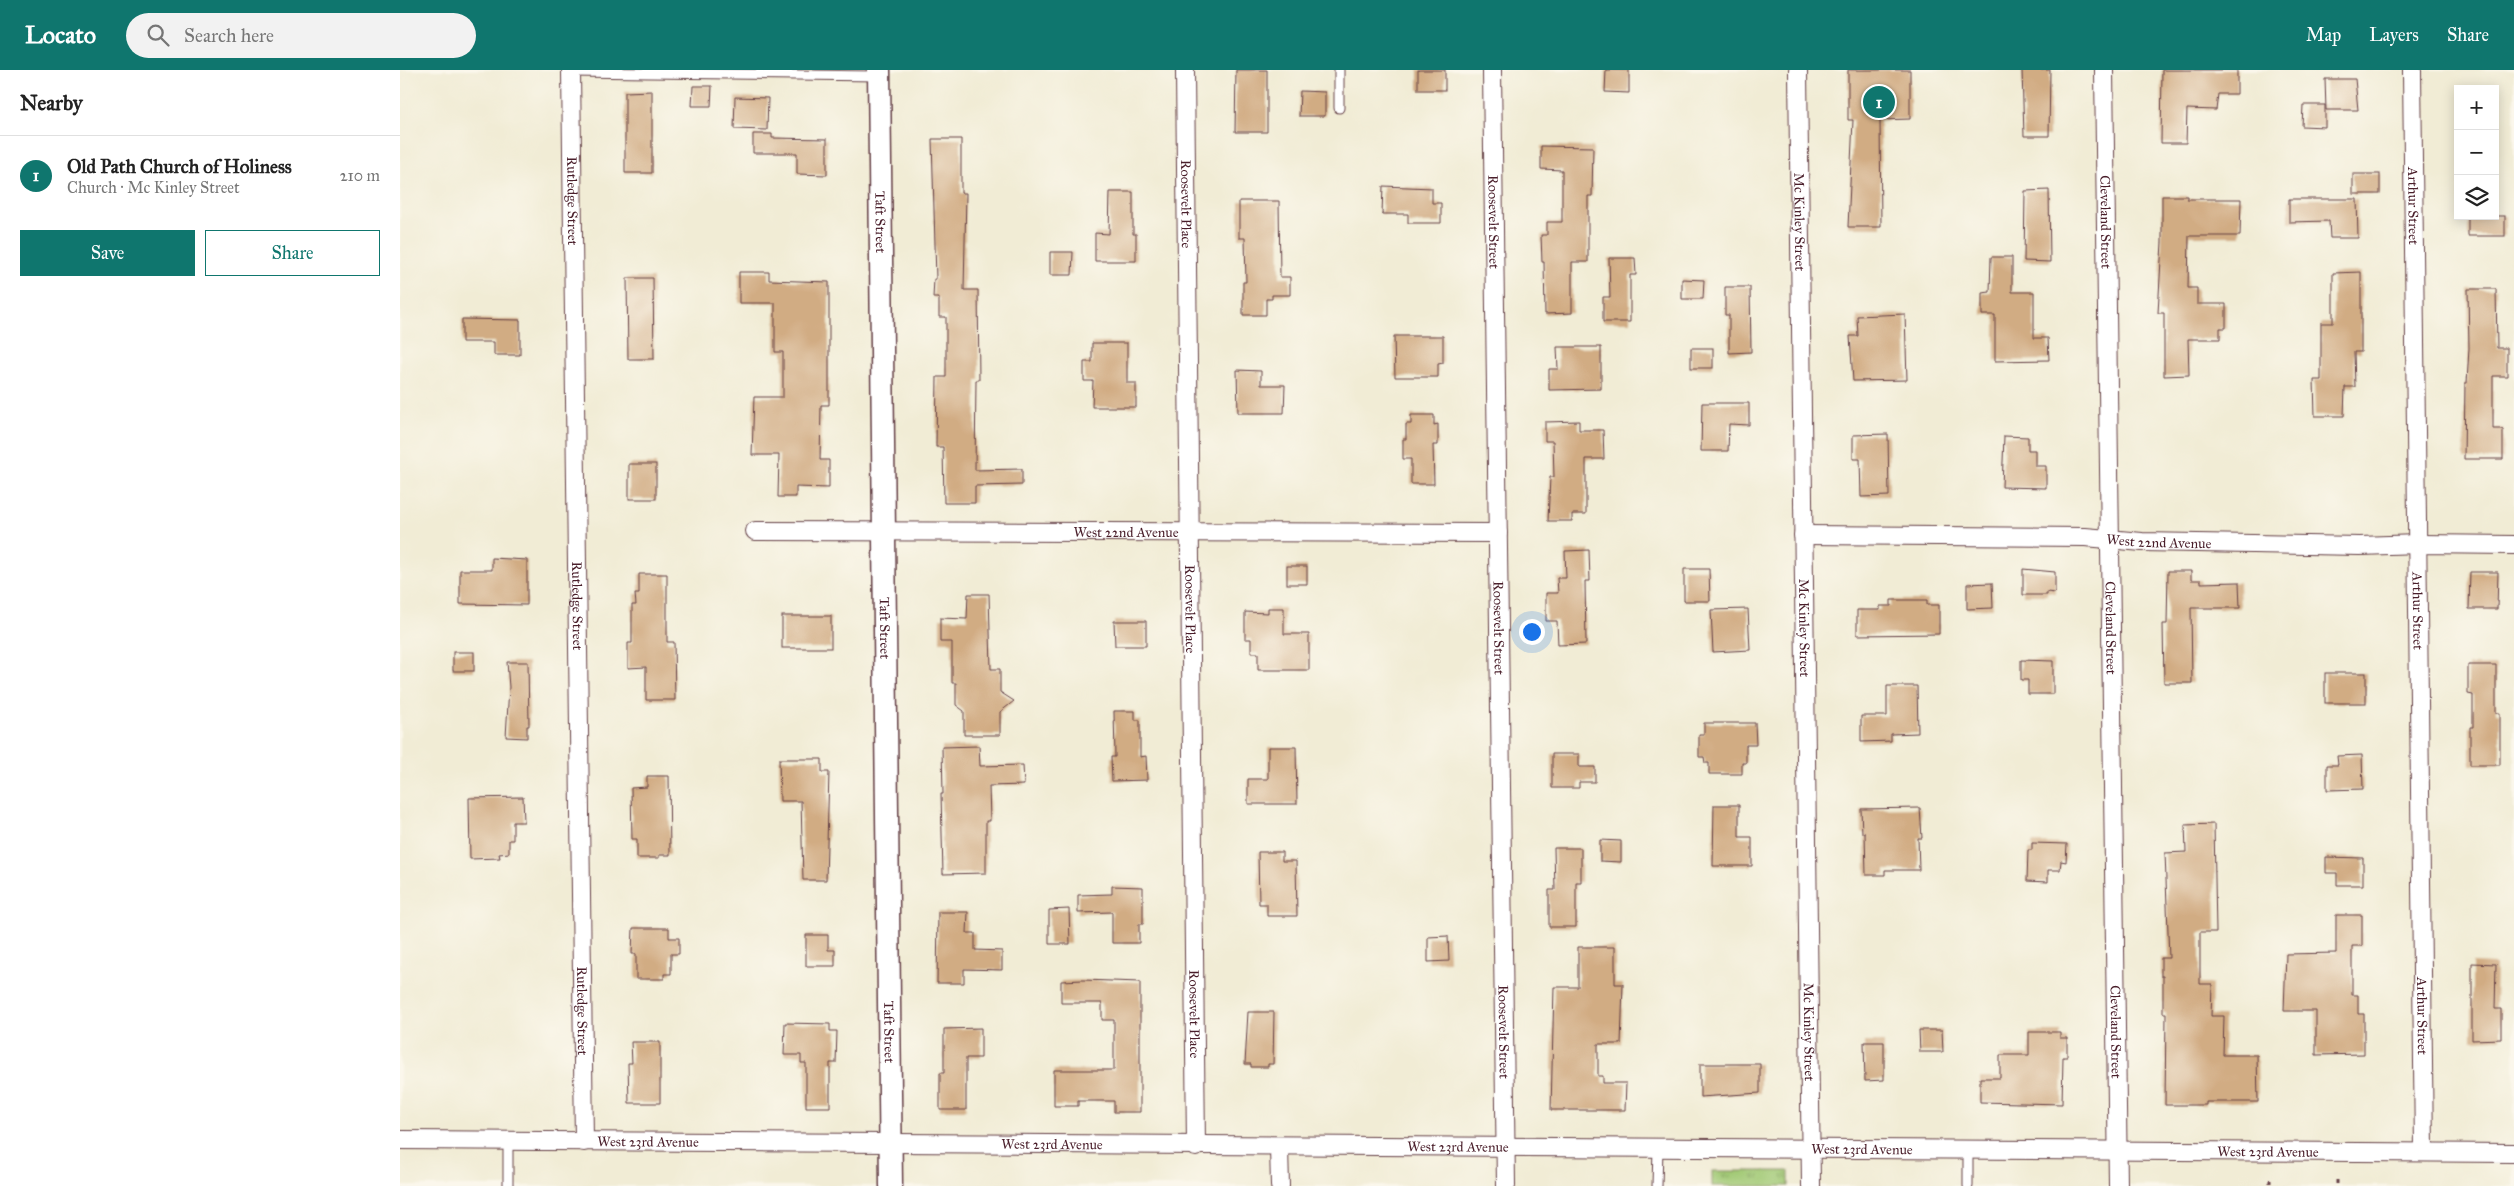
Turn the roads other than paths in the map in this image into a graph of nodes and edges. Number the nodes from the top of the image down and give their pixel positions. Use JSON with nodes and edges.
{"nodes":[{"id":1,"x":1185,"y":70,"type":"edge"},
{"id":2,"x":1339,"y":70,"type":"edge"},
{"id":3,"x":1492,"y":70,"type":"edge"},
{"id":4,"x":1798,"y":70,"type":"edge"},
{"id":5,"x":2104,"y":70,"type":"edge"},
{"id":6,"x":2412,"y":70,"type":"edge"},
{"id":7,"x":571,"y":71,"type":"edge"},
{"id":8,"x":879,"y":73,"type":"edge"},
{"id":9,"x":1340,"y":108,"type":"dead end"},
{"id":10,"x":755,"y":531,"type":"dead end"},
{"id":11,"x":884,"y":531,"type":"junction"},
{"id":12,"x":1190,"y":533,"type":"junction"},
{"id":13,"x":1498,"y":533,"type":"junction"},
{"id":14,"x":1803,"y":536,"type":"junction"},
{"id":15,"x":2111,"y":540,"type":"junction"},
{"id":16,"x":2418,"y":544,"type":"junction"},
{"id":17,"x":2514,"y":545,"type":"edge"},
{"id":18,"x":400,"y":1140,"type":"edge"},
{"id":19,"x":508,"y":1141,"type":"junction"},
{"id":20,"x":584,"y":1142,"type":"junction"},
{"id":21,"x":891,"y":1144,"type":"junction"},
{"id":22,"x":1196,"y":1147,"type":"junction"},
{"id":23,"x":1280,"y":1147,"type":"junction"},
{"id":24,"x":1505,"y":1147,"type":"junction"},
{"id":25,"x":1658,"y":1148,"type":"junction"},
{"id":26,"x":1810,"y":1149,"type":"junction"},
{"id":27,"x":1968,"y":1149,"type":"junction"},
{"id":28,"x":2118,"y":1150,"type":"junction"},
{"id":29,"x":2424,"y":1152,"type":"junction"},
{"id":30,"x":2514,"y":1153,"type":"edge"},
{"id":31,"x":508,"y":1186,"type":"edge"},
{"id":32,"x":891,"y":1186,"type":"edge"},
{"id":33,"x":1280,"y":1186,"type":"edge"},
{"id":34,"x":1506,"y":1186,"type":"edge"},
{"id":35,"x":1657,"y":1186,"type":"edge"},
{"id":36,"x":1811,"y":1186,"type":"edge"},
{"id":37,"x":1968,"y":1186,"type":"edge"},
{"id":38,"x":2118,"y":1186,"type":"edge"}],
"edges":[{"from":1,"to":12,"type":"street","name":"Roosevelt Place"},
{"from":2,"to":9,"type":"lane"},
{"from":3,"to":13,"type":"street","name":"Roosevelt Street"},
{"from":4,"to":14,"type":"street","name":"Mc Kinley Street"},
{"from":5,"to":15,"type":"street","name":"Cleveland Street"},
{"from":6,"to":16,"type":"street","name":"Arthur Street"},
{"from":7,"to":8,"type":"lane"},
{"from":7,"to":20,"type":"street","name":"Rutledge Street"},
{"from":8,"to":11,"type":"street","name":"Taft Street"},
{"from":10,"to":11,"type":"street","name":"West 22nd Avenue"},
{"from":11,"to":12,"type":"street","name":"West 22nd Avenue"},
{"from":11,"to":21,"type":"street","name":"Taft Street"},
{"from":12,"to":13,"type":"street","name":"West 22nd Avenue"},
{"from":12,"to":22,"type":"street","name":"Roosevelt Place"},
{"from":13,"to":24,"type":"street","name":"Roosevelt Street"},
{"from":14,"to":15,"type":"street","name":"West 22nd Avenue"},
{"from":14,"to":26,"type":"street","name":"Mc Kinley Street"},
{"from":15,"to":16,"type":"street","name":"West 22nd Avenue"},
{"from":15,"to":28,"type":"street","name":"Cleveland Street"},
{"from":16,"to":17,"type":"street","name":"West 22nd Avenue"},
{"from":16,"to":29,"type":"street","name":"Arthur Street"},
{"from":18,"to":19,"type":"street","name":"West 23rd Avenue"},
{"from":19,"to":20,"type":"street","name":"West 23rd Avenue"},
{"from":19,"to":31,"type":"lane"},
{"from":20,"to":21,"type":"street","name":"West 23rd Avenue"},
{"from":21,"to":22,"type":"street","name":"West 23rd Avenue"},
{"from":21,"to":32,"type":"street","name":"Taft Street"},
{"from":22,"to":23,"type":"street","name":"West 23rd Avenue"},
{"from":23,"to":24,"type":"street","name":"West 23rd Avenue"},
{"from":23,"to":33,"type":"street"},
{"from":24,"to":25,"type":"street","name":"West 23rd Avenue"},
{"from":24,"to":34,"type":"street","name":"Roosevelt Street"},
{"from":25,"to":26,"type":"street","name":"West 23rd Avenue"},
{"from":25,"to":35,"type":"lane"},
{"from":26,"to":27,"type":"street","name":"West 23rd Avenue"},
{"from":26,"to":36,"type":"street","name":"Mc Kinley Street"},
{"from":27,"to":28,"type":"street","name":"West 23rd Avenue"},
{"from":27,"to":37,"type":"lane"},
{"from":28,"to":29,"type":"street","name":"West 23rd Avenue"},
{"from":28,"to":38,"type":"street","name":"Cleveland Street"},
{"from":29,"to":30,"type":"street","name":"West 23rd Avenue"}]}
